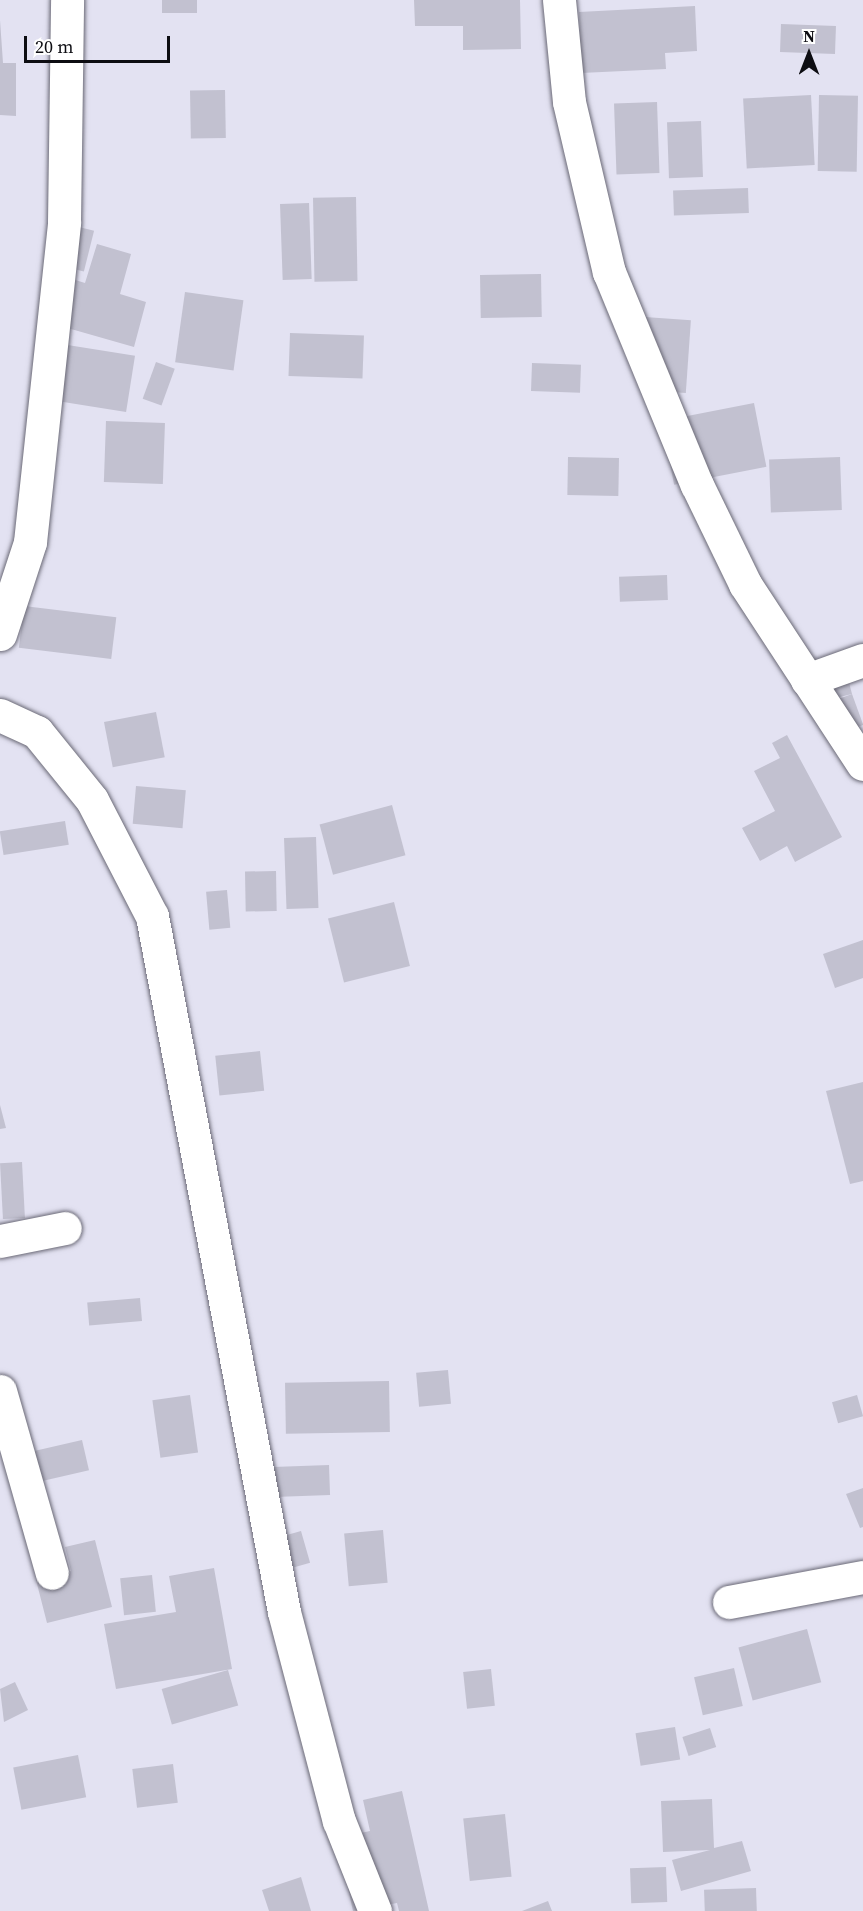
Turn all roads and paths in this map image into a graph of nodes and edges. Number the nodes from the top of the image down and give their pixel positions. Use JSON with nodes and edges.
{"nodes":[{"id":1,"x":68,"y":0,"type":"edge"},
{"id":2,"x":559,"y":0,"type":"edge"},
{"id":3,"x":0,"y":634,"type":"edge"},
{"id":4,"x":863,"y":660,"type":"edge"},
{"id":5,"x":807,"y":680,"type":"junction"},
{"id":6,"x":0,"y":715,"type":"edge"},
{"id":7,"x":863,"y":764,"type":"edge"},
{"id":8,"x":64,"y":1228,"type":"dead end"},
{"id":9,"x":0,"y":1241,"type":"edge"},
{"id":10,"x":0,"y":1391,"type":"edge"},
{"id":11,"x":52,"y":1573,"type":"dead end"},
{"id":12,"x":863,"y":1577,"type":"edge"},
{"id":13,"x":729,"y":1602,"type":"dead end"},
{"id":14,"x":375,"y":1911,"type":"edge"}],
"edges":[{"from":1,"to":3,"type":"street"},
{"from":2,"to":5,"type":"street"},
{"from":4,"to":5,"type":"street"},
{"from":5,"to":7,"type":"street"},
{"from":6,"to":14,"type":"street"},
{"from":8,"to":9,"type":"street"},
{"from":10,"to":11,"type":"street"},
{"from":12,"to":13,"type":"street"}]}
